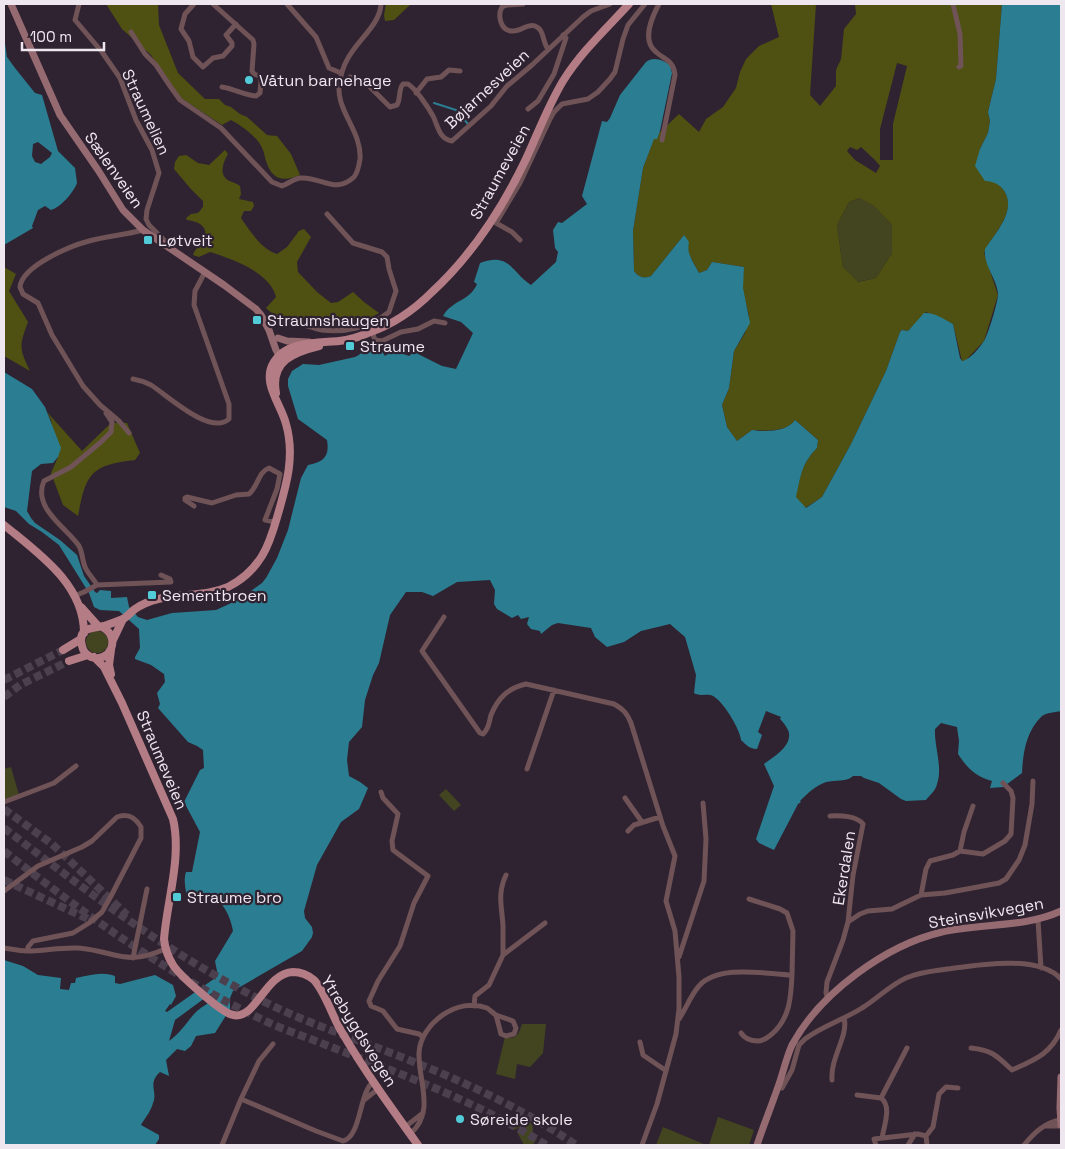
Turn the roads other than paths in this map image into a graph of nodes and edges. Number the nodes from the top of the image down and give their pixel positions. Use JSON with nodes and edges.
{"nodes":[{"id":1,"x":11,"y":4,"type":"edge"},
{"id":2,"x":79,"y":4,"type":"edge"},
{"id":3,"x":194,"y":4,"type":"edge"},
{"id":4,"x":213,"y":4,"type":"edge"},
{"id":5,"x":287,"y":4,"type":"edge"},
{"id":6,"x":381,"y":4,"type":"edge"},
{"id":7,"x":523,"y":4,"type":"edge"},
{"id":8,"x":610,"y":4,"type":"edge"},
{"id":9,"x":629,"y":4,"type":"edge"},
{"id":10,"x":645,"y":4,"type":"edge"},
{"id":11,"x":659,"y":4,"type":"edge"},
{"id":12,"x":953,"y":4,"type":"edge"},
{"id":13,"x":71,"y":13,"type":"dead end"},
{"id":14,"x":75,"y":20,"type":"junction"},
{"id":15,"x":236,"y":24,"type":"junction"},
{"id":16,"x":131,"y":32,"type":"dead end"},
{"id":17,"x":563,"y":35,"type":"junction"},
{"id":18,"x":548,"y":49,"type":"junction"},
{"id":19,"x":959,"y":67,"type":"dead end"},
{"id":20,"x":460,"y":71,"type":"dead end"},
{"id":21,"x":341,"y":74,"type":"junction"},
{"id":22,"x":350,"y":77,"type":"dead end"},
{"id":23,"x":222,"y":88,"type":"dead end"},
{"id":24,"x":416,"y":92,"type":"junction"},
{"id":25,"x":528,"y":109,"type":"dead end"},
{"id":26,"x":662,"y":140,"type":"dead end"},
{"id":27,"x":327,"y":214,"type":"dead end"},
{"id":28,"x":143,"y":230,"type":"junction"},
{"id":29,"x":520,"y":240,"type":"dead end"},
{"id":30,"x":168,"y":247,"type":"junction"},
{"id":31,"x":205,"y":272,"type":"junction"},
{"id":32,"x":265,"y":322,"type":"junction"},
{"id":33,"x":445,"y":323,"type":"dead end"},
{"id":34,"x":269,"y":330,"type":"junction"},
{"id":35,"x":372,"y":332,"type":"junction"},
{"id":36,"x":278,"y":338,"type":"junction"},
{"id":37,"x":338,"y":341,"type":"junction"},
{"id":38,"x":312,"y":343,"type":"junction"},
{"id":39,"x":284,"y":355,"type":"junction"},
{"id":40,"x":133,"y":379,"type":"dead end"},
{"id":41,"x":100,"y":405,"type":"junction"},
{"id":42,"x":129,"y":434,"type":"dead end"},
{"id":43,"x":194,"y":506,"type":"dead end"},
{"id":44,"x":276,"y":522,"type":"junction"},
{"id":45,"x":4,"y":525,"type":"edge"},
{"id":46,"x":162,"y":574,"type":"dead end"},
{"id":47,"x":92,"y":588,"type":"junction"},
{"id":48,"x":74,"y":596,"type":"junction"},
{"id":49,"x":78,"y":604,"type":"junction"},
{"id":50,"x":444,"y":617,"type":"dead end"},
{"id":51,"x":123,"y":619,"type":"junction"},
{"id":52,"x":100,"y":626,"type":"junction"},
{"id":53,"x":82,"y":636,"type":"junction"},
{"id":54,"x":113,"y":640,"type":"junction"},
{"id":55,"x":63,"y":650,"type":"tunnel mouth"},
{"id":56,"x":111,"y":650,"type":"junction"},
{"id":57,"x":91,"y":656,"type":"junction"},
{"id":58,"x":69,"y":661,"type":"tunnel mouth"},
{"id":59,"x":114,"y":688,"type":"junction"},
{"id":60,"x":554,"y":690,"type":"junction"},
{"id":61,"x":76,"y":766,"type":"dead end"},
{"id":62,"x":528,"y":769,"type":"dead end"},
{"id":63,"x":1033,"y":781,"type":"dead end"},
{"id":64,"x":1002,"y":783,"type":"dead end"},
{"id":65,"x":381,"y":792,"type":"dead end"},
{"id":66,"x":625,"y":798,"type":"dead end"},
{"id":67,"x":4,"y":802,"type":"edge"},
{"id":68,"x":703,"y":803,"type":"dead end"},
{"id":69,"x":973,"y":806,"type":"dead end"},
{"id":70,"x":830,"y":816,"type":"dead end"},
{"id":71,"x":660,"y":817,"type":"junction"},
{"id":72,"x":642,"y":822,"type":"junction"},
{"id":73,"x":628,"y":831,"type":"dead end"},
{"id":74,"x":960,"y":851,"type":"junction"},
{"id":75,"x":506,"y":875,"type":"dead end"},
{"id":76,"x":147,"y":889,"type":"dead end"},
{"id":77,"x":4,"y":891,"type":"edge"},
{"id":78,"x":920,"y":895,"type":"junction"},
{"id":79,"x":749,"y":899,"type":"dead end"},
{"id":80,"x":1061,"y":912,"type":"edge"},
{"id":81,"x":1038,"y":920,"type":"junction"},
{"id":82,"x":848,"y":922,"type":"junction"},
{"id":83,"x":545,"y":923,"type":"dead end"},
{"id":84,"x":4,"y":948,"type":"edge"},
{"id":85,"x":166,"y":949,"type":"junction"},
{"id":86,"x":28,"y":951,"type":"junction"},
{"id":87,"x":503,"y":955,"type":"junction"},
{"id":88,"x":133,"y":958,"type":"junction"},
{"id":89,"x":678,"y":960,"type":"junction"},
{"id":90,"x":1041,"y":968,"type":"junction"},
{"id":91,"x":792,"y":975,"type":"junction"},
{"id":92,"x":1061,"y":979,"type":"edge"},
{"id":93,"x":828,"y":998,"type":"junction"},
{"id":94,"x":474,"y":1006,"type":"junction"},
{"id":95,"x":241,"y":1015,"type":"joint"},
{"id":96,"x":496,"y":1015,"type":"junction"},
{"id":97,"x":844,"y":1018,"type":"junction"},
{"id":98,"x":677,"y":1022,"type":"junction"},
{"id":99,"x":1061,"y":1030,"type":"edge"},
{"id":100,"x":741,"y":1033,"type":"dead end"},
{"id":101,"x":423,"y":1037,"type":"junction"},
{"id":102,"x":640,"y":1042,"type":"dead end"},
{"id":103,"x":273,"y":1044,"type":"dead end"},
{"id":104,"x":907,"y":1048,"type":"dead end"},
{"id":105,"x":971,"y":1048,"type":"dead end"},
{"id":106,"x":665,"y":1070,"type":"junction"},
{"id":107,"x":1061,"y":1077,"type":"edge"},
{"id":108,"x":832,"y":1080,"type":"dead end"},
{"id":109,"x":373,"y":1082,"type":"junction"},
{"id":110,"x":778,"y":1087,"type":"junction"},
{"id":111,"x":958,"y":1088,"type":"dead end"},
{"id":112,"x":378,"y":1089,"type":"junction"},
{"id":113,"x":857,"y":1094,"type":"dead end"},
{"id":114,"x":881,"y":1098,"type":"junction"},
{"id":115,"x":242,"y":1099,"type":"junction"},
{"id":116,"x":364,"y":1100,"type":"junction"},
{"id":117,"x":1061,"y":1123,"type":"edge"},
{"id":118,"x":407,"y":1130,"type":"junction"},
{"id":119,"x":915,"y":1134,"type":"junction"},
{"id":120,"x":926,"y":1136,"type":"junction"},
{"id":121,"x":882,"y":1138,"type":"junction"},
{"id":122,"x":222,"y":1145,"type":"edge"},
{"id":123,"x":418,"y":1145,"type":"edge"},
{"id":124,"x":642,"y":1145,"type":"edge"},
{"id":125,"x":757,"y":1145,"type":"edge"},
{"id":126,"x":876,"y":1145,"type":"edge"},
{"id":127,"x":908,"y":1145,"type":"edge"},
{"id":128,"x":927,"y":1145,"type":"edge"},
{"id":129,"x":1024,"y":1145,"type":"edge"}],
"edges":[{"from":1,"to":28,"type":"street","name":"Sælenveien"},
{"from":2,"to":14,"type":"street"},
{"from":3,"to":15,"type":"street"},
{"from":4,"to":15,"type":"street"},
{"from":5,"to":21,"type":"street"},
{"from":6,"to":21,"type":"street"},
{"from":7,"to":18,"type":"street"},
{"from":8,"to":17,"type":"street","name":"Bøjarnesveien"},
{"from":9,"to":35,"type":"main road","name":"Straumeveien"},
{"from":10,"to":29,"type":"street"},
{"from":11,"to":26,"type":"street"},
{"from":12,"to":19,"type":"street"},
{"from":13,"to":14,"type":"street","name":"Straumelien"},
{"from":14,"to":30,"type":"street","name":"Straumelien"},
{"from":15,"to":23,"type":"street"},
{"from":16,"to":21,"type":"street"},
{"from":17,"to":18,"type":"street","name":"Bøjarnesveien"},
{"from":17,"to":25,"type":"street"},
{"from":18,"to":24,"type":"street","name":"Bøjarnesveien"},
{"from":20,"to":24,"type":"street","name":"Bøjarnesveien"},
{"from":22,"to":24,"type":"street"},
{"from":27,"to":32,"type":"street"},
{"from":28,"to":30,"type":"street","name":"Sælenveien"},
{"from":28,"to":41,"type":"street"},
{"from":30,"to":31,"type":"street","name":"Sælenveien"},
{"from":31,"to":32,"type":"street","name":"Sælenveien"},
{"from":31,"to":40,"type":"street"},
{"from":32,"to":34,"type":"street","name":"Sælenveien"},
{"from":33,"to":35,"type":"street","name":"Straumeveien"},
{"from":34,"to":36,"type":"street","name":"Sælenveien"},
{"from":34,"to":39,"type":"street","name":"Sælenveien"},
{"from":35,"to":37,"type":"main road","name":"Straumeveien"},
{"from":36,"to":38,"type":"street","name":"Straumeveien"},
{"from":36,"to":39,"type":"street","name":"Sælenveien"},
{"from":37,"to":38,"type":"main road","name":"Straumeveien"},
{"from":37,"to":39,"type":"main road","name":"Straumeveien"},
{"from":38,"to":39,"type":"main road","name":"Straumeveien"},
{"from":39,"to":44,"type":"main road"},
{"from":41,"to":42,"type":"street"},
{"from":41,"to":47,"type":"street"},
{"from":43,"to":44,"type":"street"},
{"from":44,"to":51,"type":"main road"},
{"from":45,"to":48,"type":"main road"},
{"from":46,"to":47,"type":"street"},
{"from":47,"to":48,"type":"street"},
{"from":48,"to":49,"type":"main road"},
{"from":49,"to":52,"type":"main road"},
{"from":49,"to":53,"type":"main road"},
{"from":50,"to":60,"type":"street"},
{"from":51,"to":52,"type":"main road"},
{"from":51,"to":54,"type":"main road"},
{"from":52,"to":53,"type":"main road"},
{"from":52,"to":54,"type":"main road"},
{"from":53,"to":55,"type":"main road"},
{"from":53,"to":57,"type":"main road"},
{"from":54,"to":56,"type":"main road"},
{"from":56,"to":57,"type":"main road"},
{"from":56,"to":59,"type":"main road","name":"Straumeveien"},
{"from":57,"to":58,"type":"main road"},
{"from":57,"to":59,"type":"main road","name":"Straumeveien"},
{"from":59,"to":85,"type":"main road","name":"Straumeveien"},
{"from":60,"to":62,"type":"street"},
{"from":60,"to":71,"type":"street"},
{"from":61,"to":67,"type":"street"},
{"from":63,"to":78,"type":"street","name":"Ekerdalen"},
{"from":64,"to":74,"type":"street"},
{"from":65,"to":101,"type":"street"},
{"from":66,"to":72,"type":"street"},
{"from":68,"to":89,"type":"street"},
{"from":69,"to":74,"type":"street"},
{"from":70,"to":82,"type":"street","name":"Ekerdalen"},
{"from":71,"to":72,"type":"street"},
{"from":71,"to":89,"type":"street"},
{"from":72,"to":73,"type":"street"},
{"from":74,"to":78,"type":"street"},
{"from":75,"to":87,"type":"street"},
{"from":76,"to":88,"type":"street"},
{"from":77,"to":86,"type":"street"},
{"from":78,"to":82,"type":"street","name":"Ekerdalen"},
{"from":79,"to":91,"type":"street"},
{"from":80,"to":81,"type":"street","name":"Steinsvikvegen"},
{"from":81,"to":90,"type":"street"},
{"from":81,"to":93,"type":"street","name":"Steinsvikvegen"},
{"from":82,"to":93,"type":"street","name":"Ekerdalen"},
{"from":83,"to":87,"type":"street"},
{"from":84,"to":86,"type":"street"},
{"from":85,"to":88,"type":"street"},
{"from":85,"to":95,"type":"main road","name":"Straumeveien"},
{"from":86,"to":88,"type":"street"},
{"from":87,"to":94,"type":"street"},
{"from":89,"to":98,"type":"street"},
{"from":90,"to":92,"type":"street"},
{"from":90,"to":97,"type":"street"},
{"from":91,"to":98,"type":"street"},
{"from":91,"to":100,"type":"street"},
{"from":93,"to":110,"type":"street","name":"Steinsvikvegen"},
{"from":94,"to":96,"type":"street"},
{"from":94,"to":101,"type":"street"},
{"from":95,"to":109,"type":"main road","name":"Ytrebygdsvegen"},
{"from":96,"to":96,"type":"street"},
{"from":97,"to":108,"type":"street"},
{"from":97,"to":110,"type":"street"},
{"from":98,"to":106,"type":"street"},
{"from":99,"to":105,"type":"street"},
{"from":101,"to":118,"type":"street"},
{"from":102,"to":106,"type":"street"},
{"from":103,"to":115,"type":"street"},
{"from":104,"to":114,"type":"street"},
{"from":106,"to":124,"type":"street"},
{"from":107,"to":117,"type":"street"},
{"from":109,"to":112,"type":"main road","name":"Ytrebygdsvegen"},
{"from":109,"to":116,"type":"street"},
{"from":110,"to":125,"type":"street","name":"Steinsvikvegen"},
{"from":111,"to":120,"type":"street"},
{"from":112,"to":116,"type":"street"},
{"from":112,"to":118,"type":"main road","name":"Ytrebygdsvegen"},
{"from":113,"to":114,"type":"street"},
{"from":114,"to":121,"type":"street"},
{"from":115,"to":116,"type":"street"},
{"from":115,"to":122,"type":"street"},
{"from":117,"to":129,"type":"street"},
{"from":118,"to":123,"type":"main road","name":"Ytrebygdsvegen"},
{"from":119,"to":120,"type":"street"},
{"from":119,"to":121,"type":"street"},
{"from":119,"to":127,"type":"street"},
{"from":120,"to":128,"type":"street"},
{"from":121,"to":126,"type":"street"}]}
